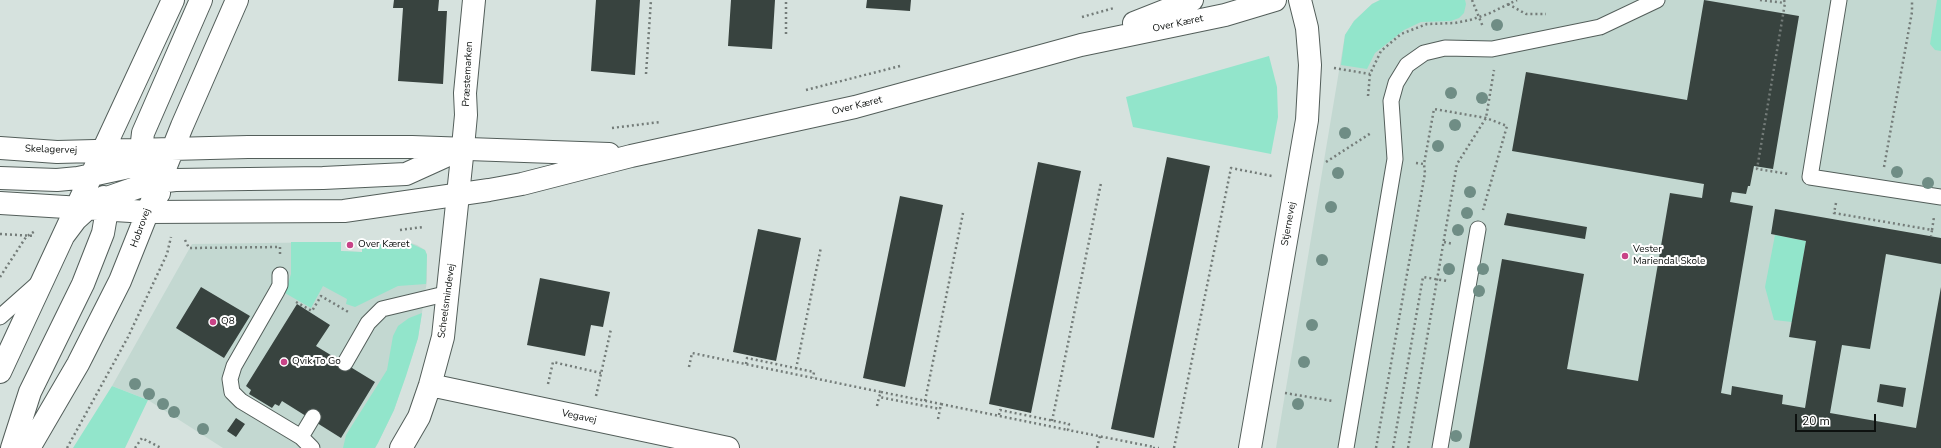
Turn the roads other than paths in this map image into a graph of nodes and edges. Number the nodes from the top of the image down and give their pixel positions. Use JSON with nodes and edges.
{"nodes":[{"id":1,"x":173,"y":0,"type":"edge"},
{"id":2,"x":201,"y":0,"type":"edge"},
{"id":3,"x":237,"y":0,"type":"edge"},
{"id":4,"x":474,"y":0,"type":"edge"},
{"id":5,"x":1192,"y":0,"type":"edge"},
{"id":6,"x":1275,"y":0,"type":"edge"},
{"id":7,"x":1300,"y":0,"type":"edge"},
{"id":8,"x":1657,"y":0,"type":"edge"},
{"id":9,"x":1839,"y":0,"type":"edge"},
{"id":10,"x":1081,"y":45,"type":"junction"},
{"id":11,"x":0,"y":148,"type":"edge"},
{"id":12,"x":464,"y":148,"type":"junction"},
{"id":13,"x":168,"y":149,"type":"junction"},
{"id":14,"x":103,"y":151,"type":"junction"},
{"id":15,"x":58,"y":152,"type":"junction"},
{"id":16,"x":141,"y":156,"type":"junction"},
{"id":17,"x":630,"y":156,"type":"junction"},
{"id":18,"x":92,"y":175,"type":"junction"},
{"id":19,"x":0,"y":178,"type":"edge"},
{"id":20,"x":155,"y":185,"type":"junction"},
{"id":21,"x":458,"y":195,"type":"junction"},
{"id":22,"x":1941,"y":197,"type":"edge"},
{"id":23,"x":0,"y":203,"type":"edge"},
{"id":24,"x":94,"y":207,"type":"junction"},
{"id":25,"x":147,"y":212,"type":"junction"},
{"id":26,"x":193,"y":212,"type":"junction"},
{"id":27,"x":1478,"y":228,"type":"road end"},
{"id":28,"x":280,"y":275,"type":"road end"},
{"id":29,"x":46,"y":277,"type":"junction"},
{"id":30,"x":449,"y":293,"type":"junction"},
{"id":31,"x":0,"y":317,"type":"edge"},
{"id":32,"x":345,"y":363,"type":"dead end"},
{"id":33,"x":0,"y":372,"type":"edge"},
{"id":34,"x":430,"y":385,"type":"junction"},
{"id":35,"x":313,"y":417,"type":"dead end"},
{"id":36,"x":301,"y":437,"type":"junction"},
{"id":37,"x":12,"y":448,"type":"edge"},
{"id":38,"x":29,"y":448,"type":"edge"},
{"id":39,"x":312,"y":448,"type":"edge"},
{"id":40,"x":401,"y":448,"type":"edge"},
{"id":41,"x":728,"y":448,"type":"edge"},
{"id":42,"x":1250,"y":448,"type":"edge"},
{"id":43,"x":1346,"y":448,"type":"edge"},
{"id":44,"x":1440,"y":448,"type":"edge"}],
"edges":[{"from":1,"to":14,"type":"main road"},
{"from":2,"to":16,"type":"main road"},
{"from":3,"to":13,"type":"main road","name":"Hobrovej"},
{"from":4,"to":12,"type":"main road","name":"Præstemarken"},
{"from":5,"to":10,"type":"main road","name":"Over Kæret"},
{"from":6,"to":10,"type":"main road","name":"Over Kæret"},
{"from":7,"to":42,"type":"main road","name":"Stjernevej"},
{"from":8,"to":43,"type":"lane"},
{"from":9,"to":22,"type":"lane"},
{"from":10,"to":17,"type":"main road","name":"Over Kæret"},
{"from":11,"to":15,"type":"main road","name":"Skelagervej"},
{"from":12,"to":13,"type":"main road","name":"Over Kæret"},
{"from":12,"to":17,"type":"main road","name":"Over Kæret"},
{"from":12,"to":20,"type":"main road"},
{"from":12,"to":21,"type":"main road","name":"Scheelsmindevej"},
{"from":13,"to":16,"type":"main road","name":"Over Kæret"},
{"from":13,"to":20,"type":"main road","name":"Hobrovej"},
{"from":14,"to":15,"type":"main road","name":"Skelagervej"},
{"from":14,"to":16,"type":"main road","name":"Over Kæret"},
{"from":14,"to":18,"type":"main road"},
{"from":15,"to":18,"type":"main road"},
{"from":16,"to":18,"type":"main road"},
{"from":16,"to":20,"type":"main road"},
{"from":17,"to":21,"type":"main road","name":"Over Kæret"},
{"from":18,"to":19,"type":"main road"},
{"from":18,"to":24,"type":"main road"},
{"from":18,"to":24,"type":"main road"},
{"from":20,"to":24,"type":"main road"},
{"from":20,"to":25,"type":"main road","name":"Hobrovej"},
{"from":20,"to":26,"type":"main road"},
{"from":21,"to":26,"type":"main road","name":"Over Kæret"},
{"from":21,"to":30,"type":"main road","name":"Scheelsmindevej"},
{"from":23,"to":24,"type":"main road"},
{"from":24,"to":25,"type":"main road","name":"Over Kæret"},
{"from":24,"to":29,"type":"main road"},
{"from":24,"to":37,"type":"main road"},
{"from":25,"to":26,"type":"main road","name":"Over Kæret"},
{"from":25,"to":38,"type":"main road","name":"Hobrovej"},
{"from":27,"to":44,"type":"lane"},
{"from":28,"to":36,"type":"lane"},
{"from":29,"to":31,"type":"lane"},
{"from":29,"to":33,"type":"main road"},
{"from":30,"to":32,"type":"lane"},
{"from":30,"to":34,"type":"main road","name":"Scheelsmindevej"},
{"from":34,"to":40,"type":"main road","name":"Scheelsmindevej"},
{"from":34,"to":41,"type":"main road","name":"Vegavej"},
{"from":35,"to":36,"type":"lane"},
{"from":36,"to":39,"type":"lane"}]}
